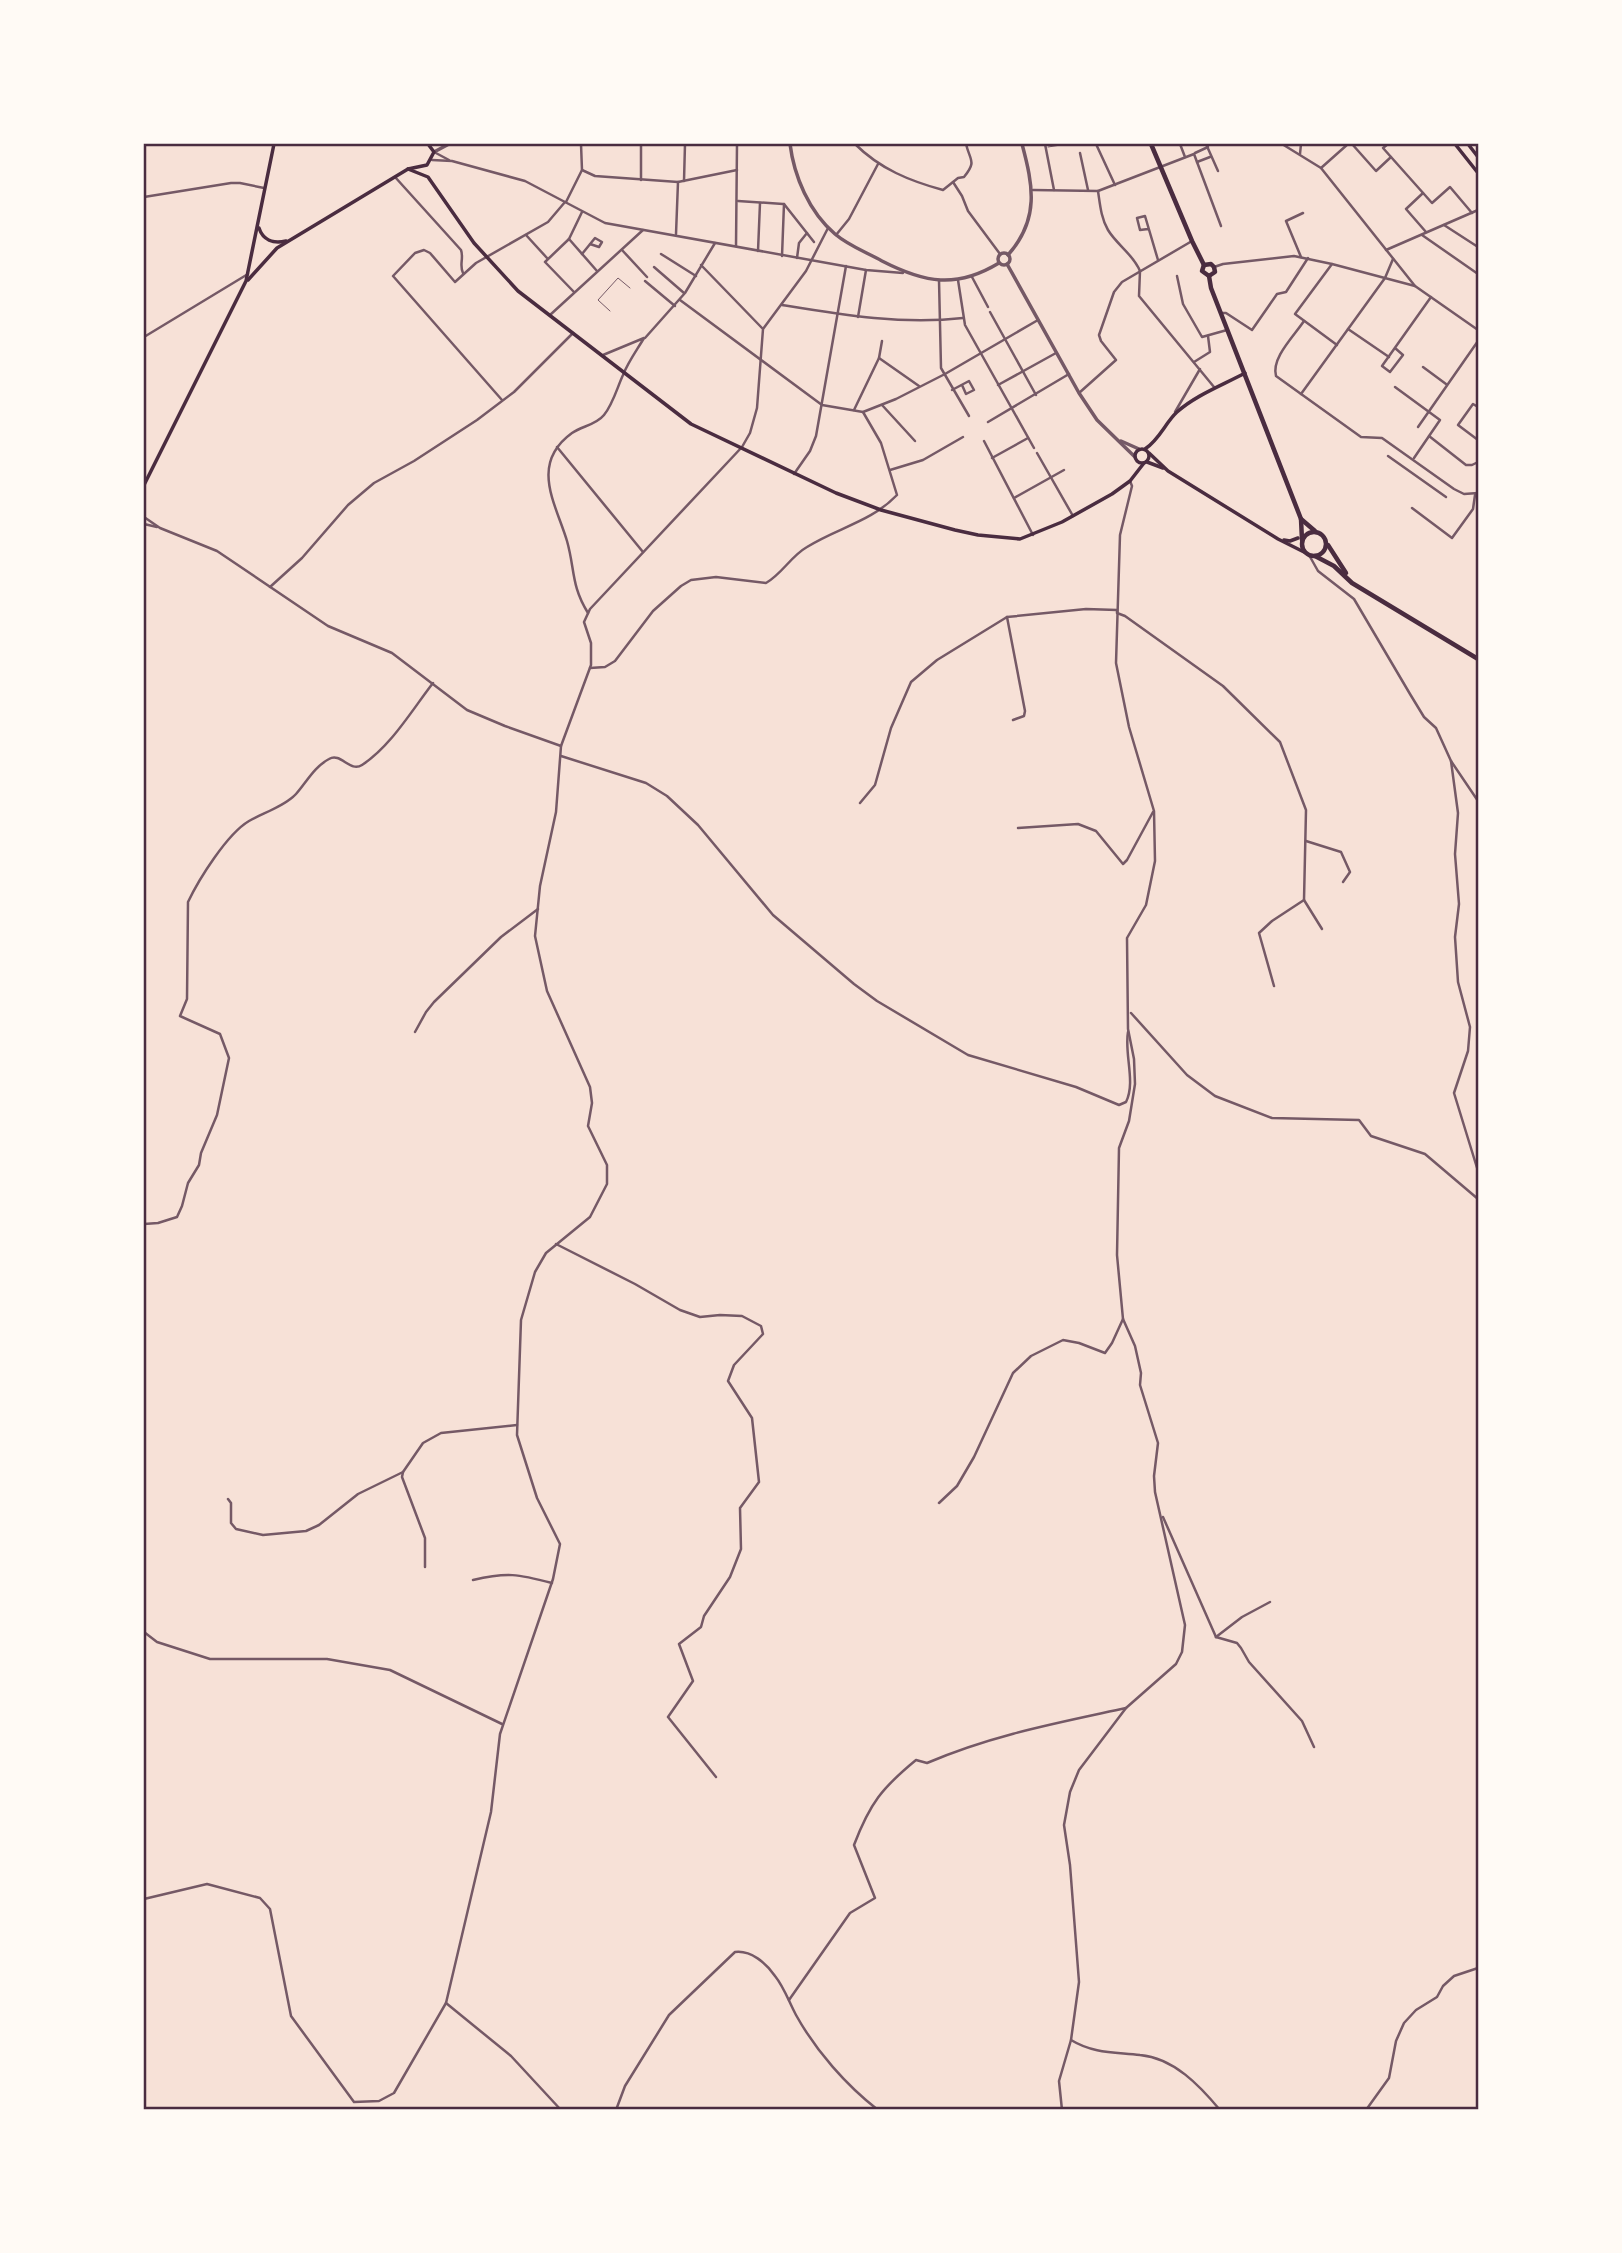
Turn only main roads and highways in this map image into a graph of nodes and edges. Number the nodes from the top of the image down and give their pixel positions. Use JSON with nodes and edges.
{"nodes":[{"id":1,"x":274,"y":144,"type":"edge"},
{"id":2,"x":428,"y":144,"type":"edge"},
{"id":3,"x":1151,"y":144,"type":"edge"},
{"id":4,"x":1455,"y":144,"type":"edge"},
{"id":5,"x":1468,"y":144,"type":"edge"},
{"id":6,"x":1479,"y":158,"type":"edge"},
{"id":7,"x":430,"y":162,"type":"junction"},
{"id":8,"x":408,"y":169,"type":"junction"},
{"id":9,"x":1479,"y":173,"type":"edge"},
{"id":10,"x":428,"y":177,"type":"junction"},
{"id":11,"x":258,"y":226,"type":"junction"},
{"id":12,"x":288,"y":241,"type":"junction"},
{"id":13,"x":1204,"y":265,"type":"junction"},
{"id":14,"x":1209,"y":276,"type":"junction"},
{"id":15,"x":246,"y":281,"type":"junction"},
{"id":16,"x":1245,"y":373,"type":"junction"},
{"id":17,"x":1142,"y":449,"type":"junction"},
{"id":18,"x":1150,"y":453,"type":"junction"},
{"id":19,"x":1136,"y":459,"type":"junction"},
{"id":20,"x":1146,"y":462,"type":"junction"},
{"id":21,"x":1168,"y":471,"type":"junction"},
{"id":22,"x":1134,"y":476,"type":"junction"},
{"id":23,"x":144,"y":484,"type":"edge"},
{"id":24,"x":1301,"y":519,"type":"junction"},
{"id":25,"x":1316,"y":531,"type":"junction"},
{"id":26,"x":1275,"y":537,"type":"junction"},
{"id":27,"x":1302,"y":537,"type":"junction"},
{"id":28,"x":1327,"y":543,"type":"junction"},
{"id":29,"x":1324,"y":551,"type":"junction"},
{"id":30,"x":1310,"y":555,"type":"junction"},
{"id":31,"x":1323,"y":560,"type":"junction"},
{"id":32,"x":1352,"y":583,"type":"junction"},
{"id":33,"x":1479,"y":659,"type":"edge"}],
"edges":[{"from":1,"to":11,"type":"main road"},
{"from":2,"to":7,"type":"main road"},
{"from":3,"to":13,"type":"main road"},
{"from":4,"to":9,"type":"main road"},
{"from":5,"to":6,"type":"main road"},
{"from":7,"to":8,"type":"main road"},
{"from":7,"to":10,"type":"main road"},
{"from":8,"to":10,"type":"main road"},
{"from":8,"to":12,"type":"main road"},
{"from":10,"to":22,"type":"main road"},
{"from":11,"to":12,"type":"main road"},
{"from":11,"to":15,"type":"main road"},
{"from":12,"to":15,"type":"main road"},
{"from":13,"to":14,"type":"main road"},
{"from":13,"to":14,"type":"main road"},
{"from":14,"to":16,"type":"main road"},
{"from":15,"to":23,"type":"main road"},
{"from":16,"to":17,"type":"main road"},
{"from":16,"to":24,"type":"main road"},
{"from":17,"to":18,"type":"main road"},
{"from":17,"to":19,"type":"main road"},
{"from":18,"to":20,"type":"main road"},
{"from":18,"to":21,"type":"main road"},
{"from":19,"to":20,"type":"main road"},
{"from":19,"to":22,"type":"main road"},
{"from":20,"to":21,"type":"main road"},
{"from":20,"to":22,"type":"main road"},
{"from":21,"to":26,"type":"main road"},
{"from":24,"to":25,"type":"main road"},
{"from":24,"to":27,"type":"main road"},
{"from":25,"to":27,"type":"main road"},
{"from":25,"to":28,"type":"main road"},
{"from":26,"to":27,"type":"main road"},
{"from":26,"to":30,"type":"main road"},
{"from":27,"to":30,"type":"main road"},
{"from":28,"to":29,"type":"main road"},
{"from":28,"to":32,"type":"main road"},
{"from":29,"to":30,"type":"main road"},
{"from":29,"to":31,"type":"main road"},
{"from":30,"to":31,"type":"main road"},
{"from":31,"to":32,"type":"main road"},
{"from":32,"to":33,"type":"main road"}]}
